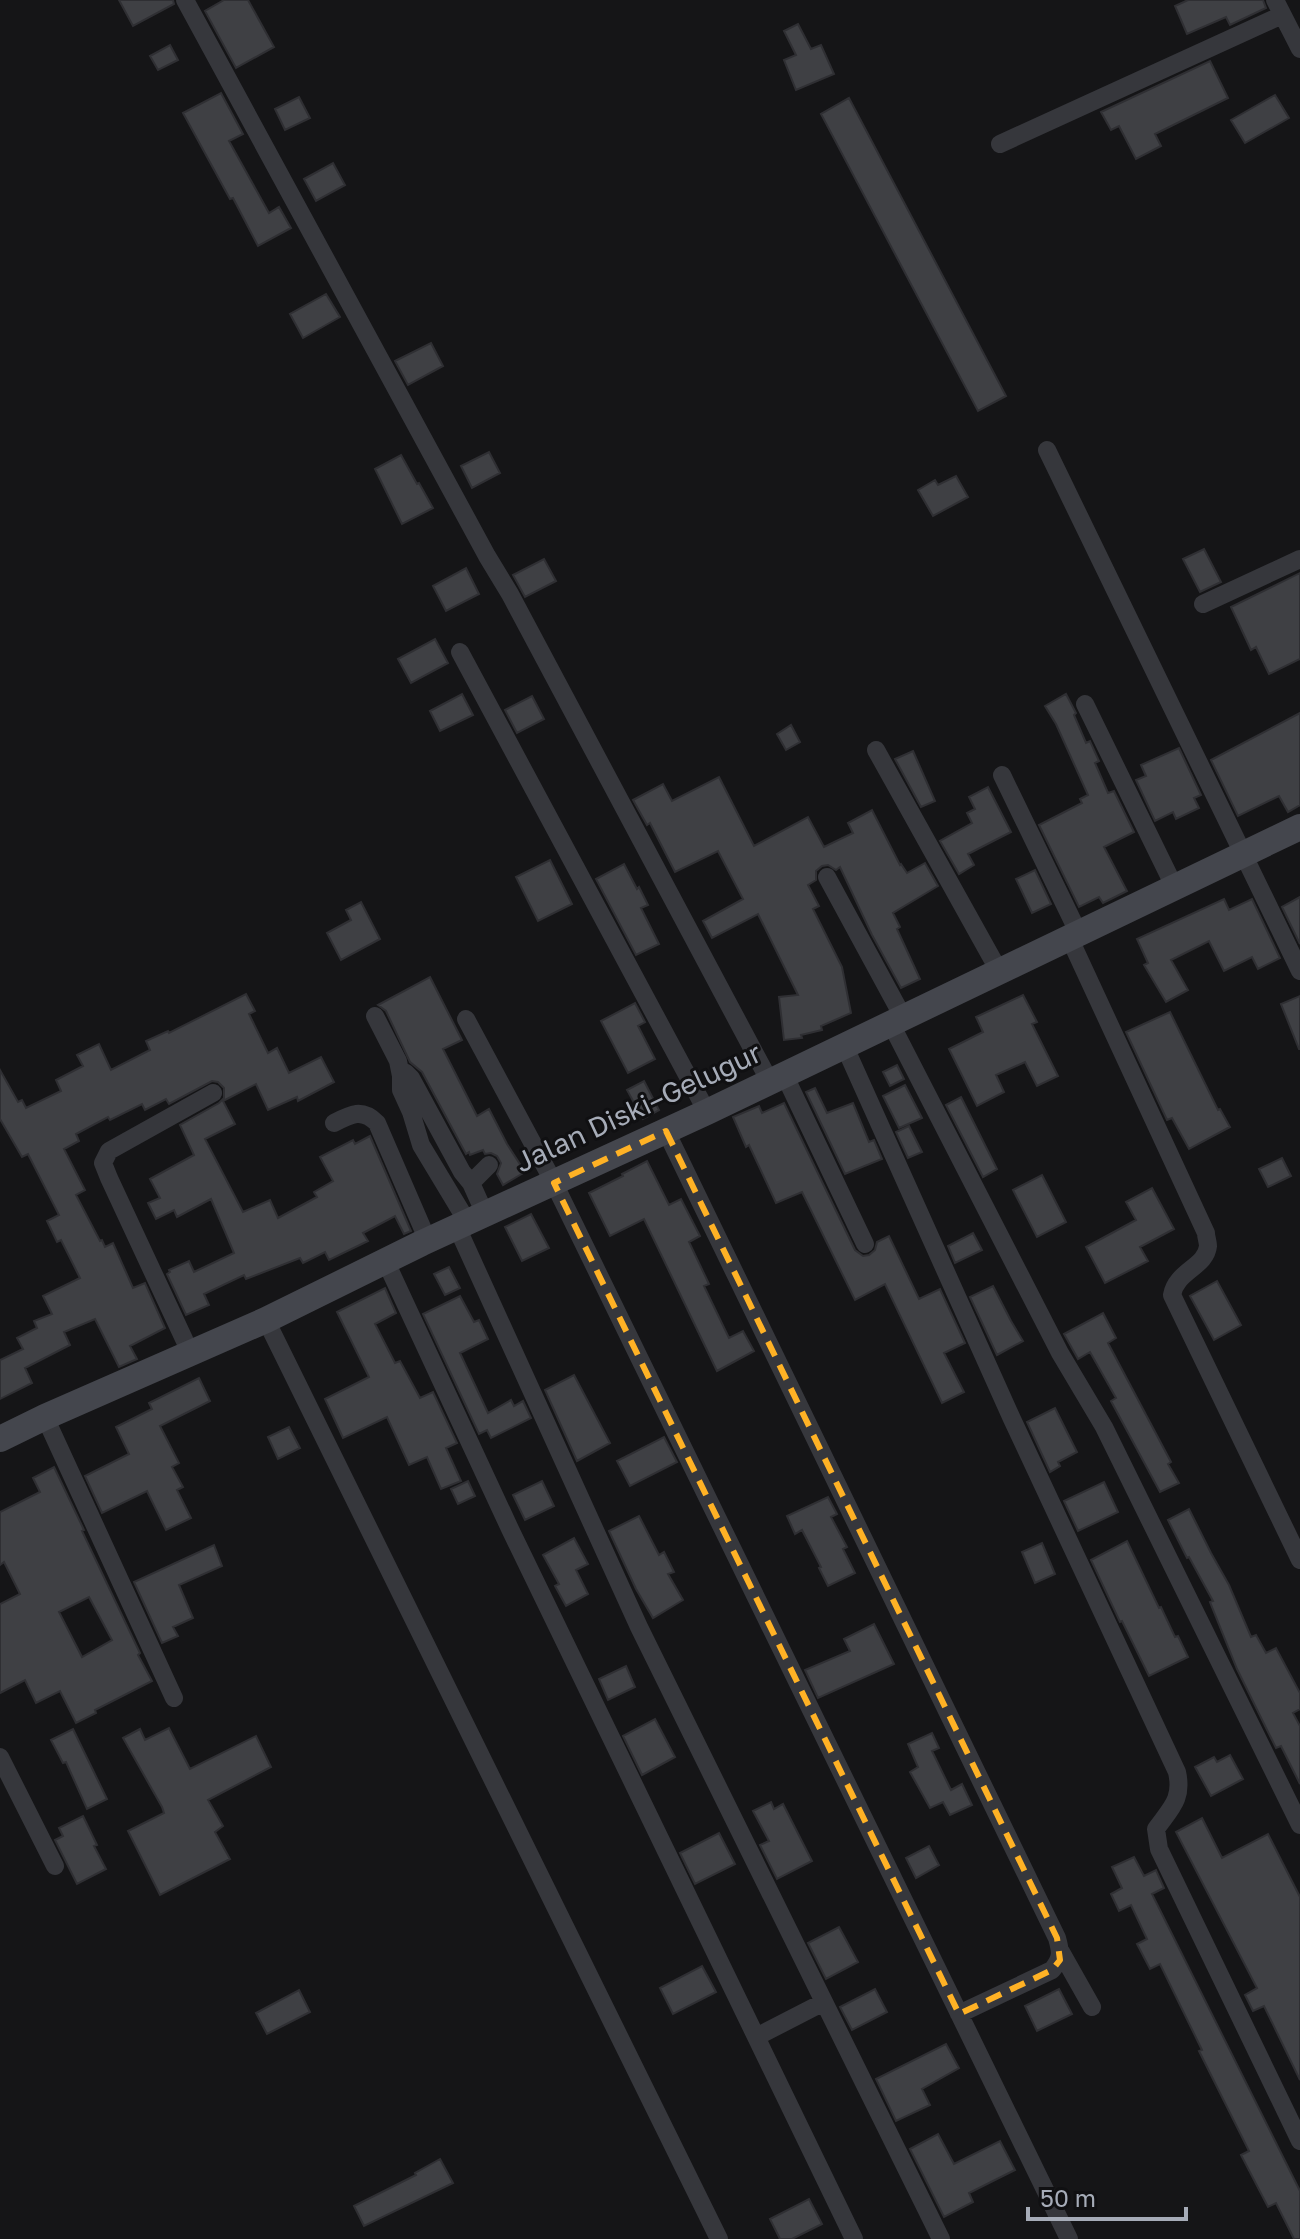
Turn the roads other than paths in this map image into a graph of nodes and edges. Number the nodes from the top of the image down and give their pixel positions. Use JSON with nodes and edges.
{"nodes":[{"id":1,"x":185,"y":0,"type":"edge"},
{"id":2,"x":1279,"y":7,"type":"edge"},
{"id":3,"x":1300,"y":49,"type":"edge"},
{"id":4,"x":1000,"y":144,"type":"dead end"},
{"id":5,"x":1047,"y":450,"type":"dead end"},
{"id":6,"x":1300,"y":559,"type":"edge"},
{"id":7,"x":1203,"y":604,"type":"dead end"},
{"id":8,"x":460,"y":652,"type":"dead end"},
{"id":9,"x":1085,"y":704,"type":"dead end"},
{"id":10,"x":876,"y":750,"type":"dead end"},
{"id":11,"x":1002,"y":775,"type":"dead end"},
{"id":12,"x":1300,"y":827,"type":"edge"},
{"id":13,"x":1242,"y":854,"type":"junction"},
{"id":14,"x":827,"y":877,"type":"dead end"},
{"id":15,"x":1174,"y":886,"type":"junction"},
{"id":16,"x":1073,"y":934,"type":"junction"},
{"id":17,"x":999,"y":971,"type":"junction"},
{"id":18,"x":1300,"y":971,"type":"edge"},
{"id":19,"x":375,"y":1016,"type":"dead end"},
{"id":20,"x":466,"y":1019,"type":"dead end"},
{"id":21,"x":896,"y":1020,"type":"junction"},
{"id":22,"x":844,"y":1045,"type":"junction"},
{"id":23,"x":400,"y":1070,"type":"junction"},
{"id":24,"x":777,"y":1077,"type":"junction"},
{"id":25,"x":213,"y":1093,"type":"dead end"},
{"id":26,"x":707,"y":1112,"type":"junction"},
{"id":27,"x":334,"y":1123,"type":"dead end"},
{"id":28,"x":666,"y":1131,"type":"junction"},
{"id":29,"x":489,"y":1165,"type":"dead end"},
{"id":30,"x":554,"y":1183,"type":"junction"},
{"id":31,"x":472,"y":1186,"type":"junction"},
{"id":32,"x":466,"y":1217,"type":"junction"},
{"id":33,"x":428,"y":1241,"type":"junction"},
{"id":34,"x":865,"y":1244,"type":"dead end"},
{"id":35,"x":386,"y":1262,"type":"junction"},
{"id":36,"x":266,"y":1320,"type":"junction"},
{"id":37,"x":190,"y":1352,"type":"junction"},
{"id":38,"x":45,"y":1417,"type":"junction"},
{"id":39,"x":0,"y":1439,"type":"edge"},
{"id":40,"x":1300,"y":1560,"type":"edge"},
{"id":41,"x":174,"y":1698,"type":"dead end"},
{"id":42,"x":0,"y":1757,"type":"edge"},
{"id":43,"x":1300,"y":1825,"type":"edge"},
{"id":44,"x":55,"y":1866,"type":"dead end"},
{"id":45,"x":1061,"y":1952,"type":"junction"},
{"id":46,"x":824,"y":2002,"type":"junction"},
{"id":47,"x":1092,"y":2007,"type":"dead end"},
{"id":48,"x":959,"y":2014,"type":"junction"},
{"id":49,"x":756,"y":2037,"type":"junction"},
{"id":50,"x":1300,"y":2141,"type":"edge"},
{"id":51,"x":719,"y":2239,"type":"edge"},
{"id":52,"x":854,"y":2239,"type":"edge"},
{"id":53,"x":941,"y":2239,"type":"edge"},
{"id":54,"x":1069,"y":2239,"type":"edge"}],
"edges":[{"from":1,"to":24,"type":"street"},
{"from":2,"to":3,"type":"street"},
{"from":2,"to":4,"type":"street"},
{"from":5,"to":13,"type":"street"},
{"from":6,"to":7,"type":"street"},
{"from":8,"to":26,"type":"street"},
{"from":9,"to":15,"type":"street"},
{"from":10,"to":17,"type":"street"},
{"from":11,"to":16,"type":"street"},
{"from":12,"to":13,"type":"main road","name":"Jalan Diski–Gelugur"},
{"from":13,"to":15,"type":"main road","name":"Jalan Diski–Gelugur"},
{"from":13,"to":18,"type":"street"},
{"from":14,"to":21,"type":"street"},
{"from":15,"to":16,"type":"main road","name":"Jalan Diski–Gelugur"},
{"from":16,"to":17,"type":"main road","name":"Jalan Diski–Gelugur"},
{"from":16,"to":40,"type":"street"},
{"from":17,"to":21,"type":"main road","name":"Jalan Diski–Gelugur"},
{"from":19,"to":23,"type":"street"},
{"from":20,"to":30,"type":"street"},
{"from":21,"to":22,"type":"main road","name":"Jalan Diski–Gelugur"},
{"from":21,"to":43,"type":"street"},
{"from":22,"to":24,"type":"main road","name":"Jalan Diski–Gelugur"},
{"from":22,"to":50,"type":"street"},
{"from":23,"to":31,"type":"street"},
{"from":23,"to":32,"type":"street"},
{"from":24,"to":26,"type":"main road","name":"Jalan Diski–Gelugur"},
{"from":24,"to":34,"type":"street"},
{"from":25,"to":37,"type":"street"},
{"from":26,"to":28,"type":"main road","name":"Jalan Diski–Gelugur"},
{"from":27,"to":33,"type":"street"},
{"from":28,"to":30,"type":"main road","name":"Jalan Diski–Gelugur"},
{"from":28,"to":45,"type":"street"},
{"from":29,"to":31,"type":"street"},
{"from":30,"to":32,"type":"main road","name":"Jalan Diski–Gelugur"},
{"from":30,"to":48,"type":"street"},
{"from":31,"to":32,"type":"street"},
{"from":31,"to":32,"type":"street"},
{"from":32,"to":33,"type":"main road","name":"Jalan Diski–Gelugur"},
{"from":32,"to":46,"type":"street"},
{"from":33,"to":35,"type":"main road","name":"Jalan Diski–Gelugur"},
{"from":35,"to":36,"type":"main road","name":"Jalan Diski–Gelugur"},
{"from":35,"to":49,"type":"street"},
{"from":36,"to":37,"type":"main road","name":"Jalan Diski–Gelugur"},
{"from":36,"to":51,"type":"street"},
{"from":37,"to":38,"type":"main road","name":"Jalan Diski–Gelugur"},
{"from":38,"to":39,"type":"main road","name":"Jalan Diski–Gelugur"},
{"from":38,"to":41,"type":"street"},
{"from":42,"to":44,"type":"street"},
{"from":45,"to":47,"type":"street"},
{"from":45,"to":48,"type":"street"},
{"from":46,"to":49,"type":"street"},
{"from":46,"to":53,"type":"street"},
{"from":48,"to":54,"type":"street"},
{"from":49,"to":52,"type":"street"}]}
